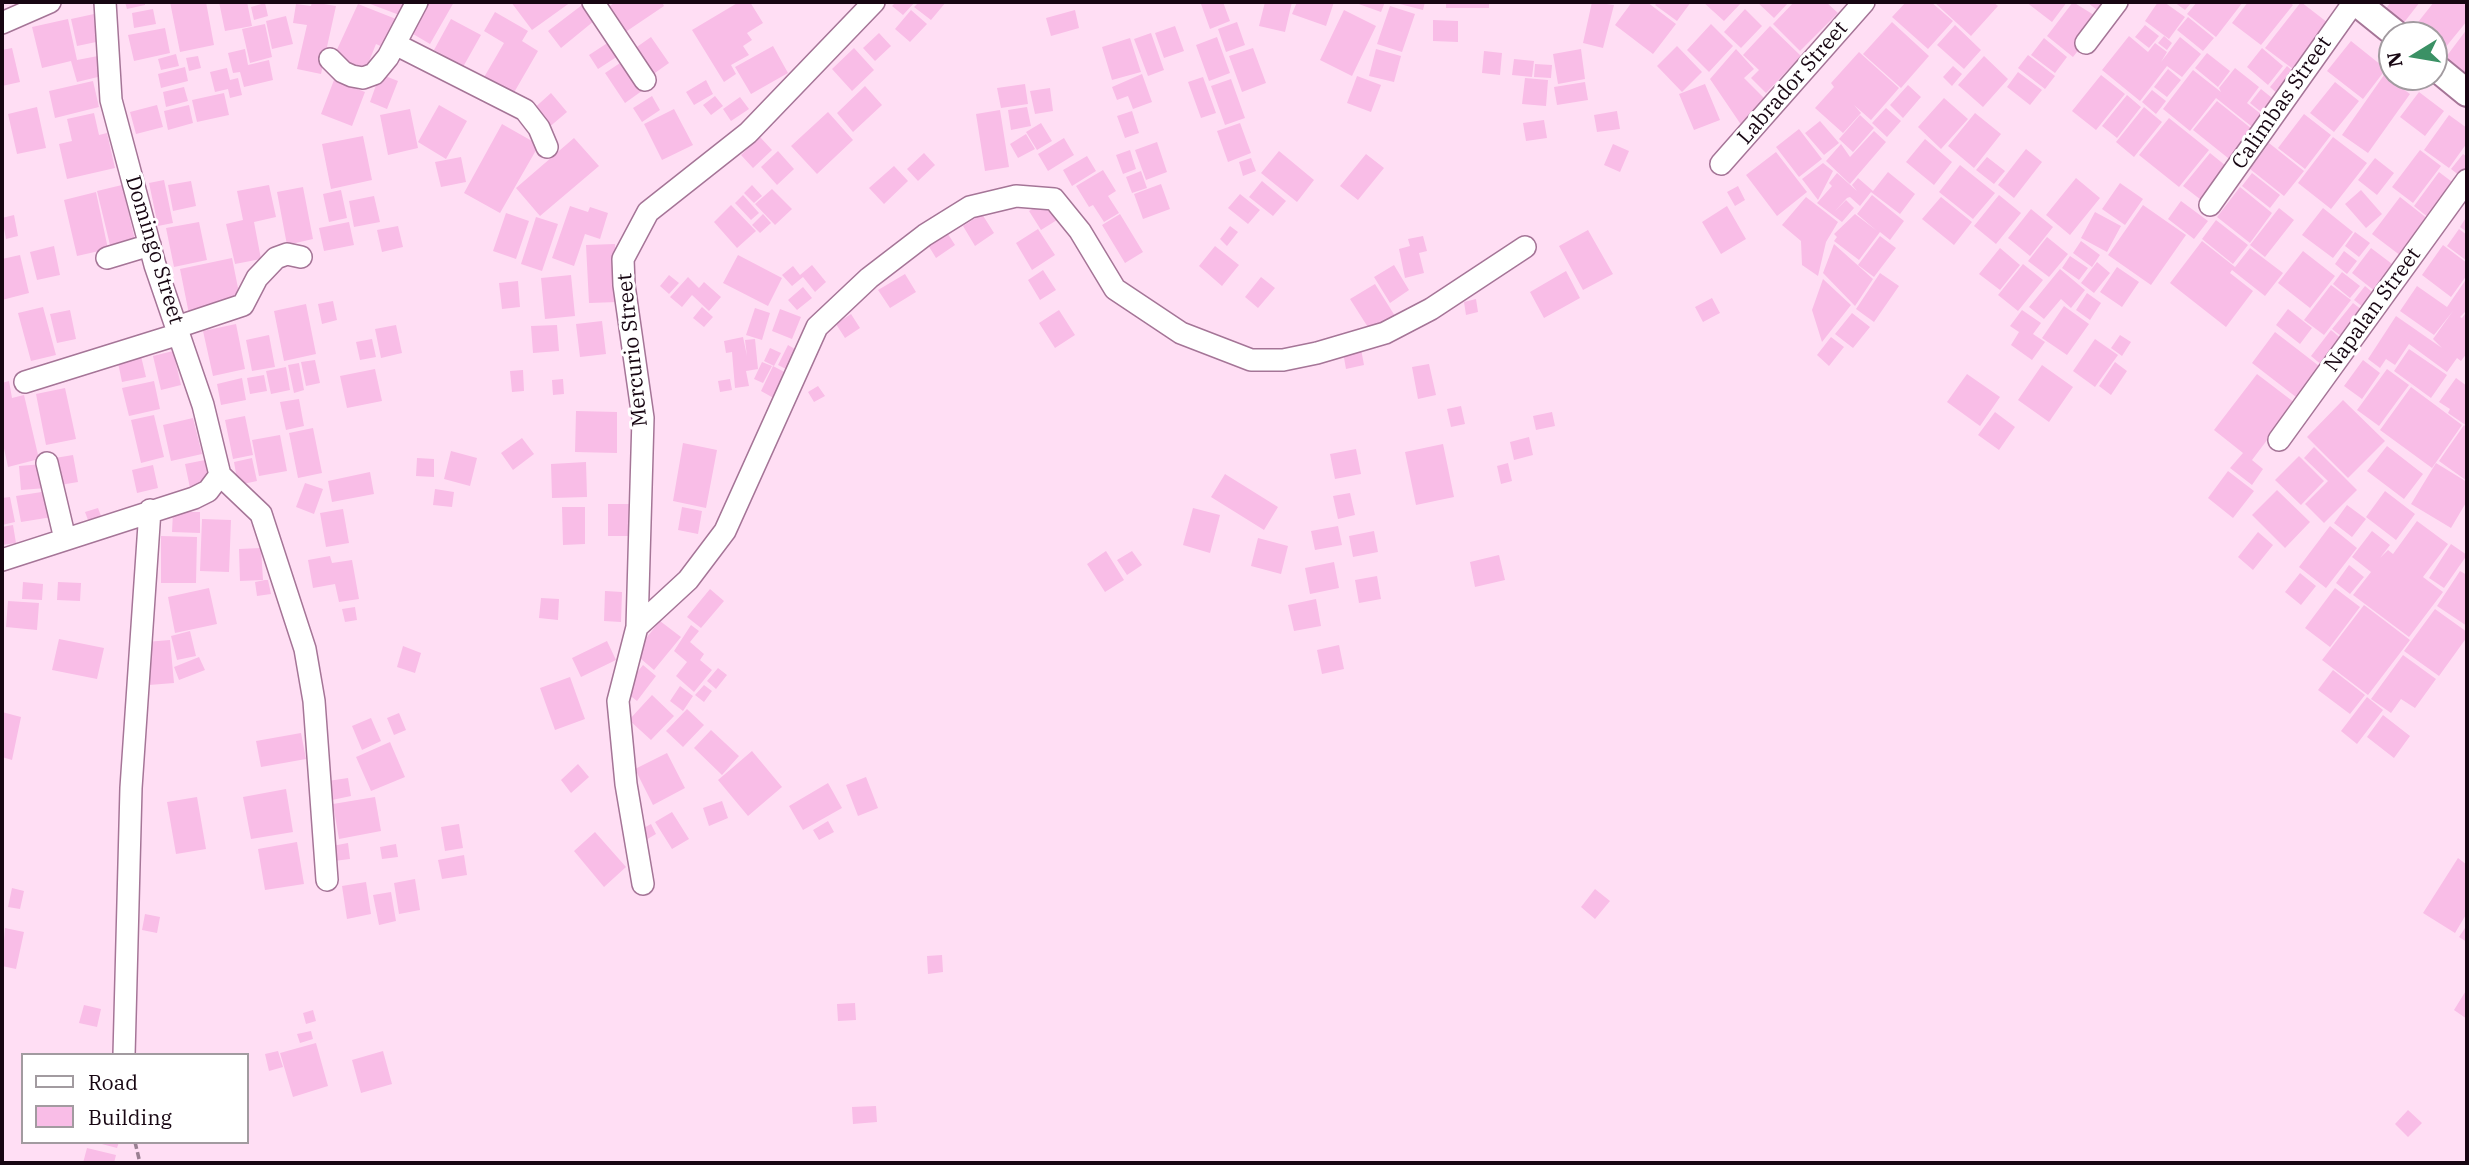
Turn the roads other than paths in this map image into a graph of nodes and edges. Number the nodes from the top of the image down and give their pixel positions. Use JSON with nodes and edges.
{"nodes":[{"id":1,"x":50,"y":2,"type":"edge"},
{"id":2,"x":105,"y":2,"type":"edge"},
{"id":3,"x":417,"y":2,"type":"edge"},
{"id":4,"x":593,"y":2,"type":"edge"},
{"id":5,"x":874,"y":2,"type":"edge"},
{"id":6,"x":1864,"y":2,"type":"edge"},
{"id":7,"x":2116,"y":2,"type":"edge"},
{"id":8,"x":2355,"y":2,"type":"edge"},
{"id":9,"x":2379,"y":21,"type":"edge"},
{"id":10,"x":2,"y":23,"type":"edge"},
{"id":11,"x":2086,"y":43,"type":"dead end"},
{"id":12,"x":395,"y":44,"type":"junction"},
{"id":13,"x":330,"y":59,"type":"dead end"},
{"id":14,"x":2448,"y":77,"type":"edge"},
{"id":15,"x":645,"y":80,"type":"dead end"},
{"id":16,"x":2467,"y":93,"type":"edge"},
{"id":17,"x":547,"y":147,"type":"dead end"},
{"id":18,"x":1721,"y":164,"type":"dead end"},
{"id":19,"x":2467,"y":180,"type":"edge"},
{"id":20,"x":2210,"y":205,"type":"dead end"},
{"id":21,"x":150,"y":245,"type":"junction"},
{"id":22,"x":1525,"y":247,"type":"dead end"},
{"id":23,"x":301,"y":257,"type":"dead end"},
{"id":24,"x":107,"y":258,"type":"dead end"},
{"id":25,"x":178,"y":330,"type":"junction"},
{"id":26,"x":25,"y":382,"type":"dead end"},
{"id":27,"x":2279,"y":440,"type":"dead end"},
{"id":28,"x":47,"y":463,"type":"dead end"},
{"id":29,"x":214,"y":483,"type":"junction"},
{"id":30,"x":150,"y":510,"type":"junction"},
{"id":31,"x":65,"y":539,"type":"junction"},
{"id":32,"x":2,"y":560,"type":"edge"},
{"id":33,"x":637,"y":626,"type":"junction"},
{"id":34,"x":327,"y":880,"type":"dead end"},
{"id":35,"x":643,"y":884,"type":"dead end"},
{"id":36,"x":124,"y":1053,"type":"edge"}],
"edges":[{"from":1,"to":10,"type":"street"},
{"from":2,"to":21,"type":"street","name":"Domingo Street"},
{"from":3,"to":12,"type":"street"},
{"from":4,"to":15,"type":"street"},
{"from":5,"to":33,"type":"street","name":"Mercurio Street"},
{"from":6,"to":18,"type":"street","name":"Labrador Street"},
{"from":7,"to":11,"type":"street"},
{"from":8,"to":9,"type":"main road"},
{"from":8,"to":20,"type":"street","name":"Calimbas Street"},
{"from":12,"to":13,"type":"street"},
{"from":12,"to":17,"type":"street"},
{"from":14,"to":16,"type":"main road"},
{"from":19,"to":27,"type":"street","name":"Napalan Street"},
{"from":21,"to":24,"type":"street"},
{"from":21,"to":25,"type":"street","name":"Domingo Street"},
{"from":22,"to":33,"type":"street"},
{"from":23,"to":25,"type":"street"},
{"from":25,"to":26,"type":"street"},
{"from":25,"to":29,"type":"street","name":"Domingo Street"},
{"from":28,"to":31,"type":"street"},
{"from":29,"to":30,"type":"street"},
{"from":29,"to":34,"type":"street"},
{"from":30,"to":31,"type":"street"},
{"from":30,"to":36,"type":"street"},
{"from":31,"to":32,"type":"street"},
{"from":33,"to":35,"type":"street","name":"Mercurio Street"}]}
